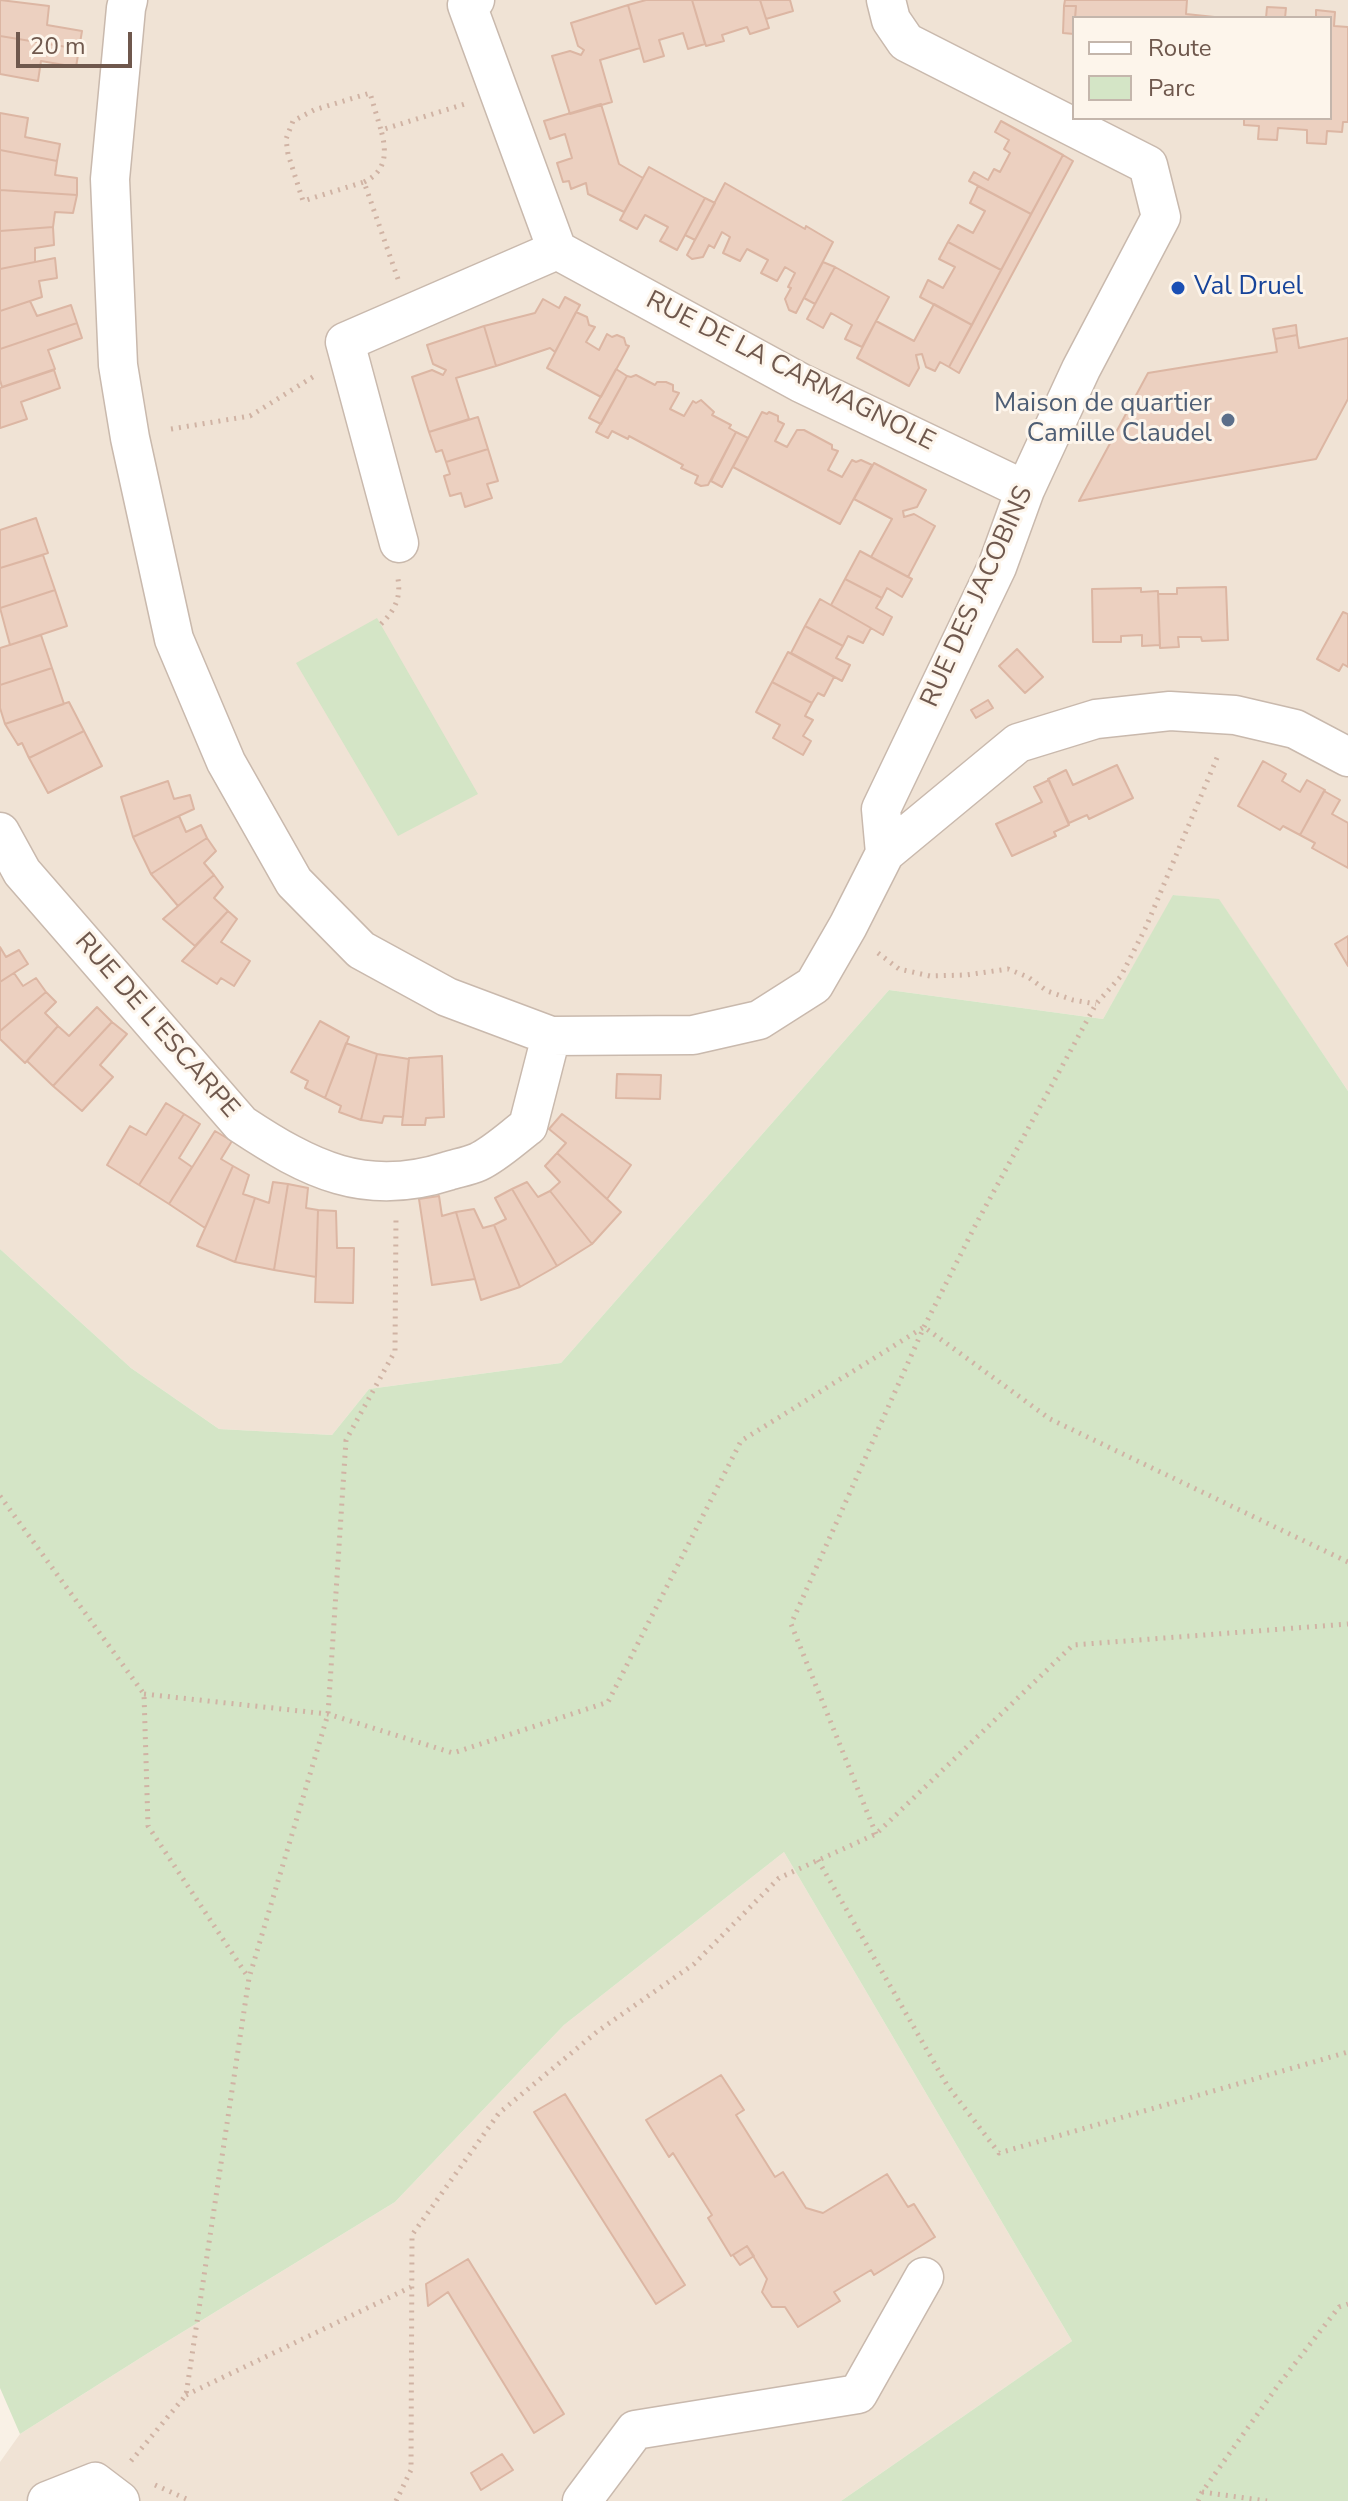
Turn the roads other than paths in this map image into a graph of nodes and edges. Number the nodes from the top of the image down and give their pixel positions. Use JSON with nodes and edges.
{"nodes":[{"id":1,"x":128,"y":0,"type":"edge"},
{"id":2,"x":475,"y":0,"type":"edge"},
{"id":3,"x":886,"y":0,"type":"edge"},
{"id":4,"x":557,"y":250,"type":"junction"},
{"id":5,"x":1025,"y":490,"type":"junction"},
{"id":6,"x":397,"y":555,"type":"road end"},
{"id":7,"x":1348,"y":757,"type":"edge"},
{"id":8,"x":0,"y":832,"type":"edge"},
{"id":9,"x":885,"y":853,"type":"junction"},
{"id":10,"x":551,"y":1036,"type":"junction"},
{"id":11,"x":924,"y":2277,"type":"dead end"},
{"id":12,"x":121,"y":2486,"type":"edge"},
{"id":13,"x":47,"y":2501,"type":"edge"},
{"id":14,"x":582,"y":2501,"type":"edge"}],
"edges":[{"from":1,"to":10,"type":"street"},
{"from":2,"to":4,"type":"street"},
{"from":3,"to":5,"type":"street","name":"RUE DES JACOBINS"},
{"from":4,"to":5,"type":"street","name":"RUE DE LA CARMAGNOLE"},
{"from":4,"to":6,"type":"street"},
{"from":5,"to":9,"type":"street","name":"RUE DES JACOBINS"},
{"from":7,"to":9,"type":"street"},
{"from":8,"to":10,"type":"street","name":"RUE DE L'ESCARPE"},
{"from":9,"to":10,"type":"street"},
{"from":11,"to":14,"type":"street"},
{"from":12,"to":13,"type":"street"}]}
